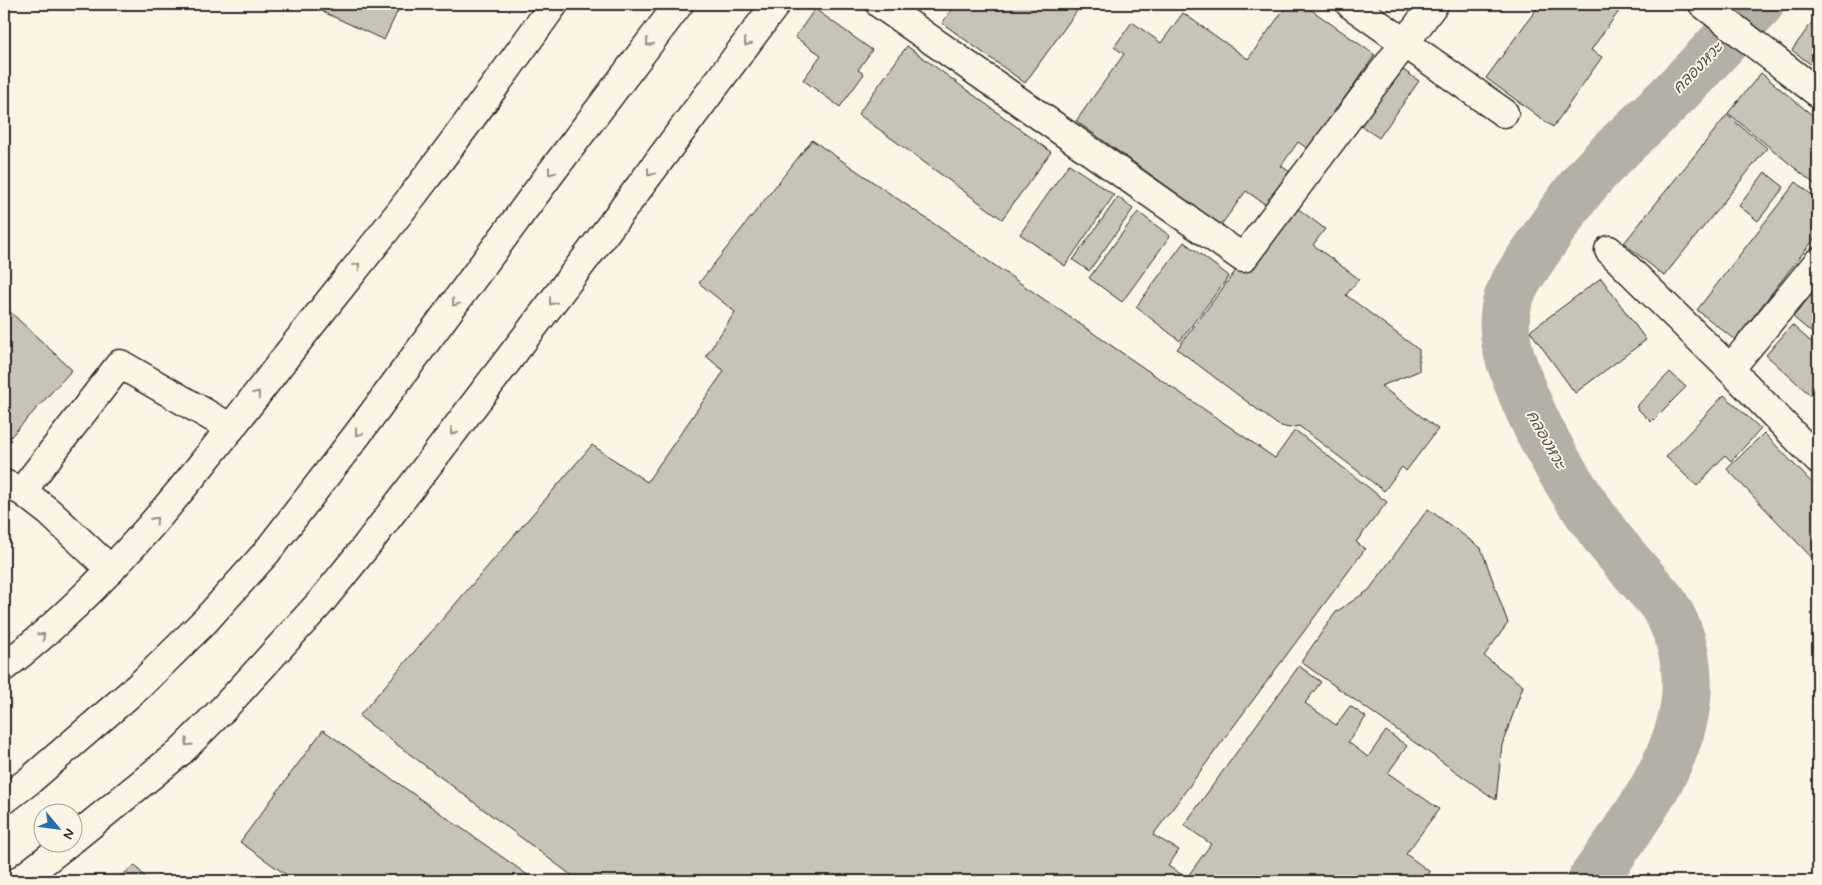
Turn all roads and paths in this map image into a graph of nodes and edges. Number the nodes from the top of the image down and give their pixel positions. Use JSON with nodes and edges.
{"nodes":[{"id":1,"x":554,"y":4,"type":"edge"},
{"id":2,"x":679,"y":4,"type":"edge"},
{"id":3,"x":776,"y":4,"type":"edge"},
{"id":4,"x":880,"y":4,"type":"edge"},
{"id":5,"x":1350,"y":4,"type":"edge"},
{"id":6,"x":1434,"y":4,"type":"edge"},
{"id":7,"x":1703,"y":4,"type":"edge"},
{"id":8,"x":1406,"y":42,"type":"junction"},
{"id":9,"x":1818,"y":93,"type":"edge"},
{"id":10,"x":1504,"y":113,"type":"dead end"},
{"id":11,"x":1609,"y":250,"type":"dead end"},
{"id":12,"x":1818,"y":262,"type":"edge"},
{"id":13,"x":1730,"y":369,"type":"junction"},
{"id":14,"x":231,"y":428,"type":"junction"},
{"id":15,"x":1818,"y":460,"type":"edge"},
{"id":16,"x":13,"y":488,"type":"edge"},
{"id":17,"x":111,"y":570,"type":"junction"},
{"id":18,"x":4,"y":667,"type":"edge"},
{"id":19,"x":4,"y":800,"type":"edge"},
{"id":20,"x":82,"y":832,"type":"edge"},
{"id":21,"x":56,"y":852,"type":"edge"},
{"id":22,"x":19,"y":881,"type":"edge"}],
"edges":[{"from":14,"to":1,"type":"main road","one_way":true},
{"from":2,"to":19,"type":"main road","one_way":true},
{"from":3,"to":20,"type":"main road","one_way":true},
{"from":4,"to":8,"type":"main road"},
{"from":5,"to":8,"type":"main road"},
{"from":6,"to":8,"type":"main road"},
{"from":7,"to":9,"type":"main road"},
{"from":8,"to":10,"type":"main road"},
{"from":11,"to":13,"type":"main road"},
{"from":12,"to":13,"type":"main road"},
{"from":13,"to":15,"type":"main road"},
{"from":14,"to":16,"type":"main road"},
{"from":17,"to":14,"type":"main road","one_way":true},
{"from":16,"to":17,"type":"main road"},
{"from":18,"to":17,"type":"main road","one_way":true},
{"from":21,"to":22,"type":"main road"}]}
